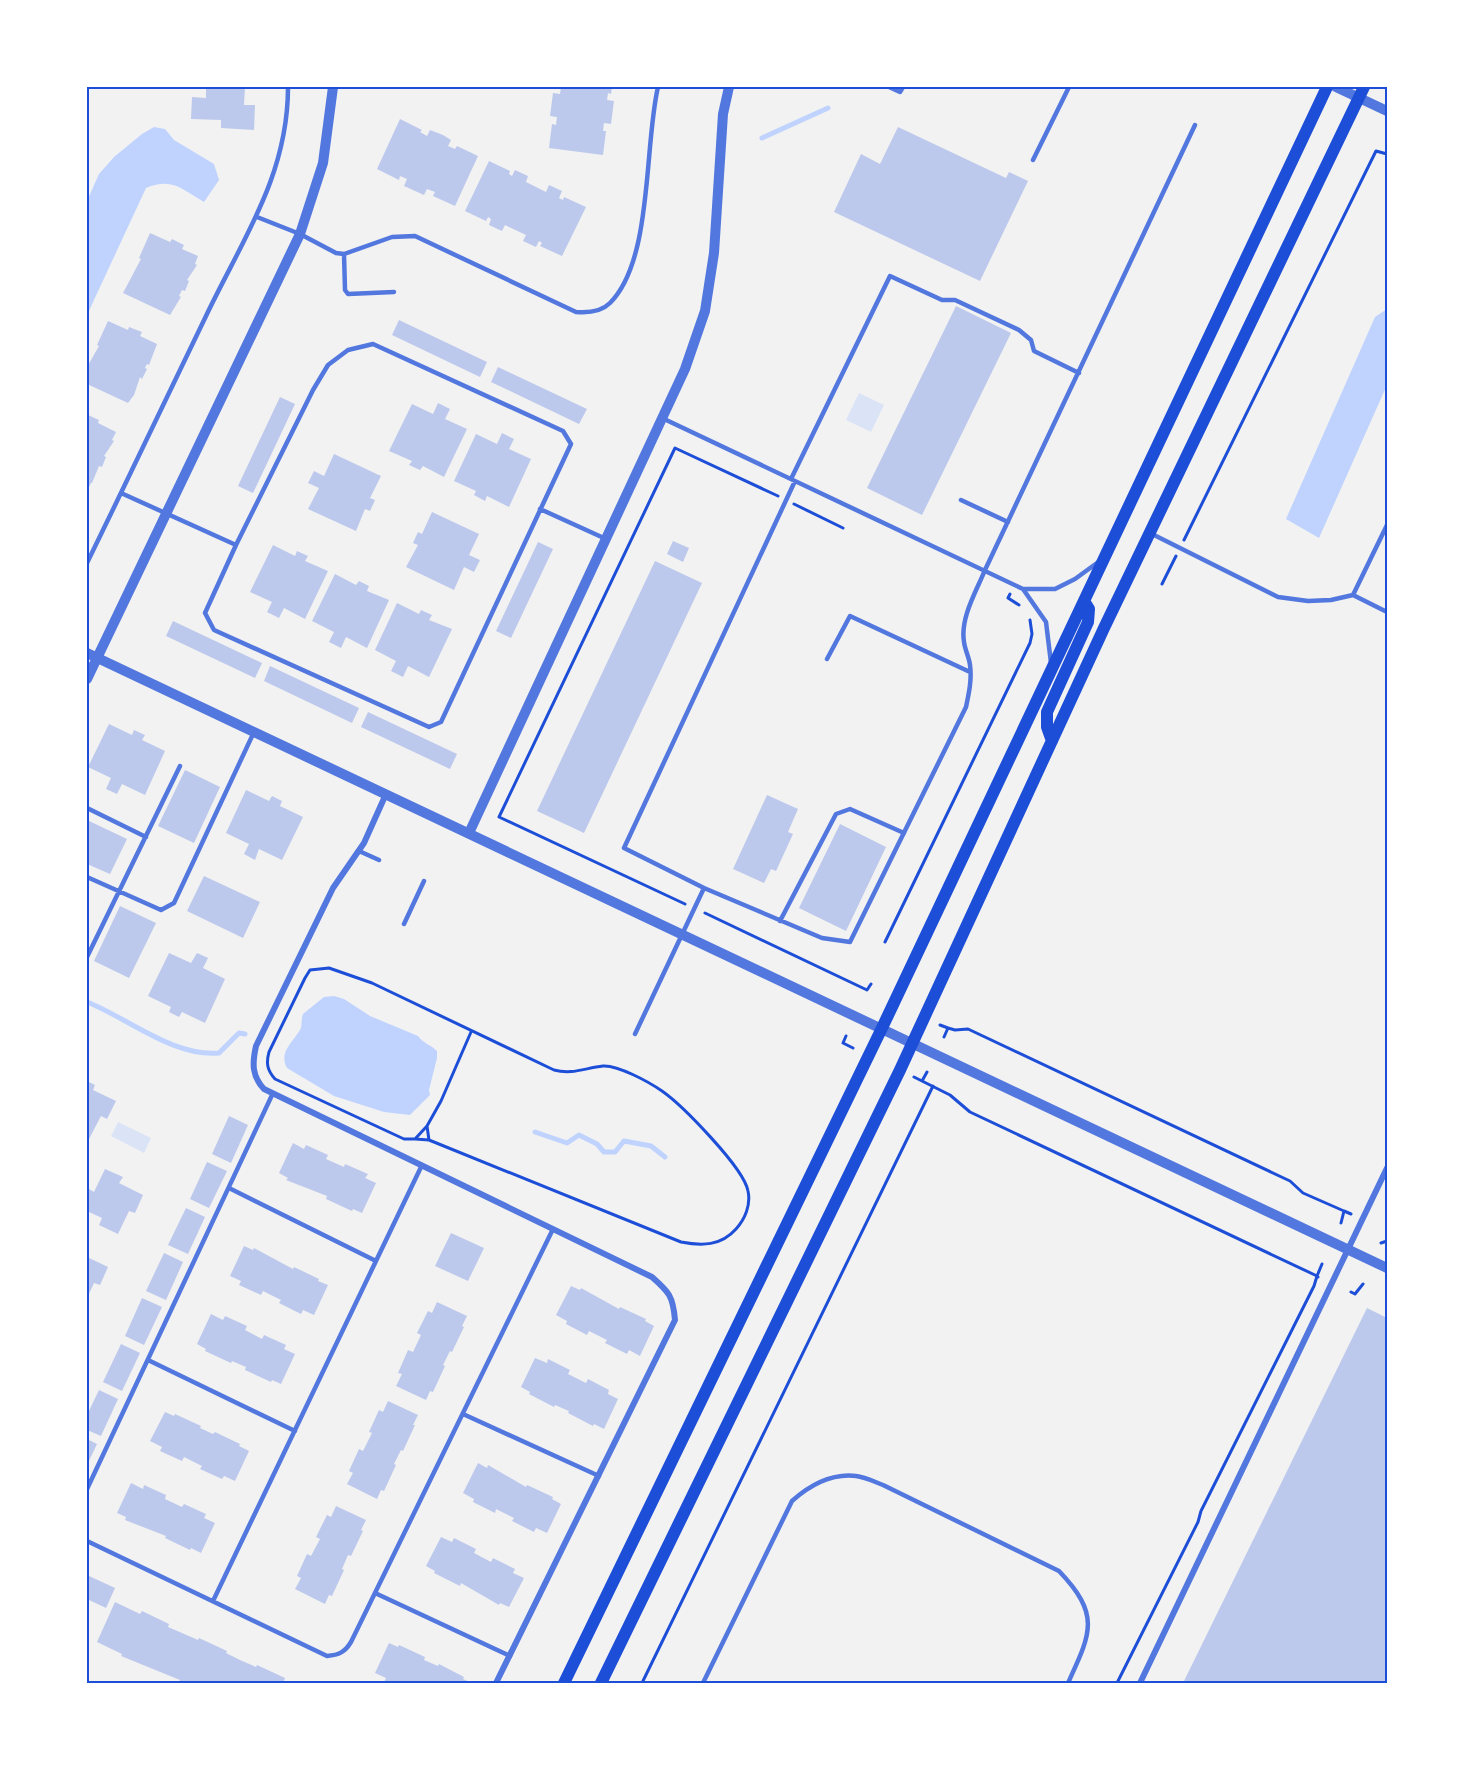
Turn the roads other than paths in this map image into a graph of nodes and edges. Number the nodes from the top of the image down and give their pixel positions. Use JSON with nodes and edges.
{"nodes":[{"id":1,"x":288,"y":87,"type":"edge"},
{"id":2,"x":333,"y":87,"type":"edge"},
{"id":3,"x":658,"y":87,"type":"edge"},
{"id":4,"x":729,"y":87,"type":"edge"},
{"id":5,"x":889,"y":87,"type":"edge"},
{"id":6,"x":1069,"y":87,"type":"edge"},
{"id":7,"x":1327,"y":87,"type":"edge"},
{"id":8,"x":1335,"y":87,"type":"edge"},
{"id":9,"x":900,"y":92,"type":"edge"},
{"id":10,"x":1362,"y":92,"type":"edge"},
{"id":11,"x":1387,"y":111,"type":"edge"},
{"id":12,"x":1195,"y":125,"type":"dead end"},
{"id":13,"x":1033,"y":160,"type":"dead end"},
{"id":14,"x":257,"y":218,"type":"junction"},
{"id":15,"x":300,"y":234,"type":"junction"},
{"id":16,"x":344,"y":254,"type":"junction"},
{"id":17,"x":394,"y":292,"type":"dead end"},
{"id":18,"x":1079,"y":373,"type":"junction"},
{"id":19,"x":662,"y":418,"type":"junction"},
{"id":20,"x":793,"y":480,"type":"junction"},
{"id":21,"x":121,"y":493,"type":"junction"},
{"id":22,"x":962,"y":500,"type":"dead end"},
{"id":23,"x":540,"y":509,"type":"junction"},
{"id":24,"x":166,"y":514,"type":"junction"},
{"id":25,"x":1008,"y":522,"type":"junction"},
{"id":26,"x":1387,"y":525,"type":"edge"},
{"id":27,"x":1150,"y":532,"type":"junction"},
{"id":28,"x":606,"y":538,"type":"junction"},
{"id":29,"x":236,"y":545,"type":"junction"},
{"id":30,"x":1104,"y":558,"type":"junction"},
{"id":31,"x":87,"y":564,"type":"edge"},
{"id":32,"x":985,"y":570,"type":"junction"},
{"id":33,"x":1023,"y":589,"type":"junction"},
{"id":34,"x":1353,"y":595,"type":"junction"},
{"id":35,"x":1084,"y":600,"type":"junction"},
{"id":36,"x":1387,"y":612,"type":"edge"},
{"id":37,"x":92,"y":655,"type":"edge"},
{"id":38,"x":827,"y":659,"type":"dead end"},
{"id":39,"x":1051,"y":670,"type":"junction"},
{"id":40,"x":970,"y":672,"type":"junction"},
{"id":41,"x":87,"y":679,"type":"edge"},
{"id":42,"x":254,"y":732,"type":"junction"},
{"id":43,"x":1052,"y":741,"type":"junction"},
{"id":44,"x":180,"y":766,"type":"dead end"},
{"id":45,"x":386,"y":794,"type":"junction"},
{"id":46,"x":87,"y":808,"type":"edge"},
{"id":47,"x":470,"y":833,"type":"junction"},
{"id":48,"x":904,"y":833,"type":"junction"},
{"id":49,"x":146,"y":837,"type":"junction"},
{"id":50,"x":359,"y":851,"type":"junction"},
{"id":51,"x":380,"y":860,"type":"dead end"},
{"id":52,"x":87,"y":877,"type":"edge"},
{"id":53,"x":424,"y":881,"type":"dead end"},
{"id":54,"x":704,"y":888,"type":"junction"},
{"id":55,"x":120,"y":892,"type":"junction"},
{"id":56,"x":780,"y":921,"type":"junction"},
{"id":57,"x":404,"y":924,"type":"dead end"},
{"id":58,"x":682,"y":934,"type":"junction"},
{"id":59,"x":87,"y":957,"type":"edge"},
{"id":60,"x":882,"y":1028,"type":"junction"},
{"id":61,"x":635,"y":1034,"type":"dead end"},
{"id":62,"x":913,"y":1043,"type":"junction"},
{"id":63,"x":273,"y":1093,"type":"junction"},
{"id":64,"x":422,"y":1166,"type":"junction"},
{"id":65,"x":1387,"y":1168,"type":"edge"},
{"id":66,"x":229,"y":1188,"type":"junction"},
{"id":67,"x":553,"y":1229,"type":"junction"},
{"id":68,"x":1348,"y":1249,"type":"junction"},
{"id":69,"x":376,"y":1261,"type":"junction"},
{"id":70,"x":1387,"y":1268,"type":"edge"},
{"id":71,"x":148,"y":1360,"type":"junction"},
{"id":72,"x":463,"y":1414,"type":"junction"},
{"id":73,"x":295,"y":1431,"type":"junction"},
{"id":74,"x":598,"y":1476,"type":"junction"},
{"id":75,"x":87,"y":1489,"type":"edge"},
{"id":76,"x":87,"y":1541,"type":"edge"},
{"id":77,"x":375,"y":1593,"type":"junction"},
{"id":78,"x":213,"y":1601,"type":"junction"},
{"id":79,"x":510,"y":1656,"type":"junction"},
{"id":80,"x":496,"y":1683,"type":"edge"},
{"id":81,"x":564,"y":1683,"type":"edge"},
{"id":82,"x":601,"y":1683,"type":"edge"},
{"id":83,"x":704,"y":1683,"type":"edge"},
{"id":84,"x":1068,"y":1683,"type":"edge"},
{"id":85,"x":1140,"y":1683,"type":"edge"}],
"edges":[{"from":1,"to":14,"type":"lane"},
{"from":2,"to":15,"type":"street"},
{"from":3,"to":16,"type":"lane"},
{"from":4,"to":19,"type":"street"},
{"from":5,"to":9,"type":"lane"},
{"from":6,"to":13,"type":"lane"},
{"from":7,"to":30,"type":"main road"},
{"from":8,"to":10,"type":"street"},
{"from":10,"to":11,"type":"street"},
{"from":10,"to":27,"type":"main road"},
{"from":12,"to":18,"type":"lane"},
{"from":14,"to":15,"type":"lane"},
{"from":14,"to":21,"type":"lane"},
{"from":15,"to":16,"type":"lane"},
{"from":15,"to":24,"type":"street"},
{"from":16,"to":17,"type":"lane"},
{"from":18,"to":20,"type":"lane"},
{"from":18,"to":25,"type":"lane"},
{"from":19,"to":20,"type":"lane"},
{"from":19,"to":28,"type":"street"},
{"from":20,"to":32,"type":"lane"},
{"from":20,"to":54,"type":"lane"},
{"from":21,"to":24,"type":"lane"},
{"from":21,"to":31,"type":"lane"},
{"from":22,"to":25,"type":"lane"},
{"from":23,"to":28,"type":"lane"},
{"from":23,"to":29,"type":"lane"},
{"from":23,"to":29,"type":"lane"},
{"from":24,"to":29,"type":"lane"},
{"from":24,"to":37,"type":"street"},
{"from":25,"to":32,"type":"lane"},
{"from":26,"to":34,"type":"lane"},
{"from":27,"to":34,"type":"lane"},
{"from":27,"to":43,"type":"main road"},
{"from":28,"to":47,"type":"street"},
{"from":30,"to":33,"type":"lane"},
{"from":30,"to":35,"type":"main road"},
{"from":32,"to":33,"type":"lane"},
{"from":32,"to":40,"type":"lane"},
{"from":33,"to":39,"type":"lane"},
{"from":34,"to":36,"type":"lane"},
{"from":35,"to":39,"type":"main road"},
{"from":35,"to":43,"type":"main road"},
{"from":37,"to":41,"type":"street"},
{"from":37,"to":42,"type":"street"},
{"from":38,"to":40,"type":"lane"},
{"from":39,"to":60,"type":"main road"},
{"from":40,"to":48,"type":"lane"},
{"from":42,"to":45,"type":"street"},
{"from":42,"to":55,"type":"lane"},
{"from":43,"to":62,"type":"main road"},
{"from":44,"to":49,"type":"lane"},
{"from":45,"to":47,"type":"street"},
{"from":45,"to":50,"type":"street"},
{"from":46,"to":49,"type":"lane"},
{"from":47,"to":58,"type":"street"},
{"from":48,"to":56,"type":"lane"},
{"from":48,"to":56,"type":"lane"},
{"from":49,"to":55,"type":"lane"},
{"from":50,"to":51,"type":"lane"},
{"from":50,"to":63,"type":"street"},
{"from":52,"to":55,"type":"lane"},
{"from":53,"to":57,"type":"lane"},
{"from":54,"to":56,"type":"lane"},
{"from":54,"to":58,"type":"lane"},
{"from":55,"to":59,"type":"lane"},
{"from":58,"to":60,"type":"street"},
{"from":58,"to":61,"type":"lane"},
{"from":60,"to":62,"type":"street"},
{"from":60,"to":81,"type":"main road"},
{"from":62,"to":68,"type":"street"},
{"from":62,"to":82,"type":"main road"},
{"from":63,"to":64,"type":"street"},
{"from":63,"to":66,"type":"lane"},
{"from":64,"to":67,"type":"street"},
{"from":64,"to":69,"type":"lane"},
{"from":65,"to":68,"type":"street"},
{"from":66,"to":69,"type":"lane"},
{"from":66,"to":71,"type":"lane"},
{"from":67,"to":72,"type":"lane"},
{"from":67,"to":74,"type":"street"},
{"from":68,"to":70,"type":"street"},
{"from":68,"to":85,"type":"street"},
{"from":69,"to":73,"type":"lane"},
{"from":71,"to":73,"type":"lane"},
{"from":71,"to":75,"type":"lane"},
{"from":72,"to":74,"type":"lane"},
{"from":72,"to":77,"type":"lane"},
{"from":73,"to":78,"type":"lane"},
{"from":74,"to":79,"type":"street"},
{"from":76,"to":78,"type":"lane"},
{"from":77,"to":78,"type":"lane"},
{"from":77,"to":79,"type":"lane"},
{"from":79,"to":80,"type":"street"},
{"from":83,"to":84,"type":"lane"}]}
